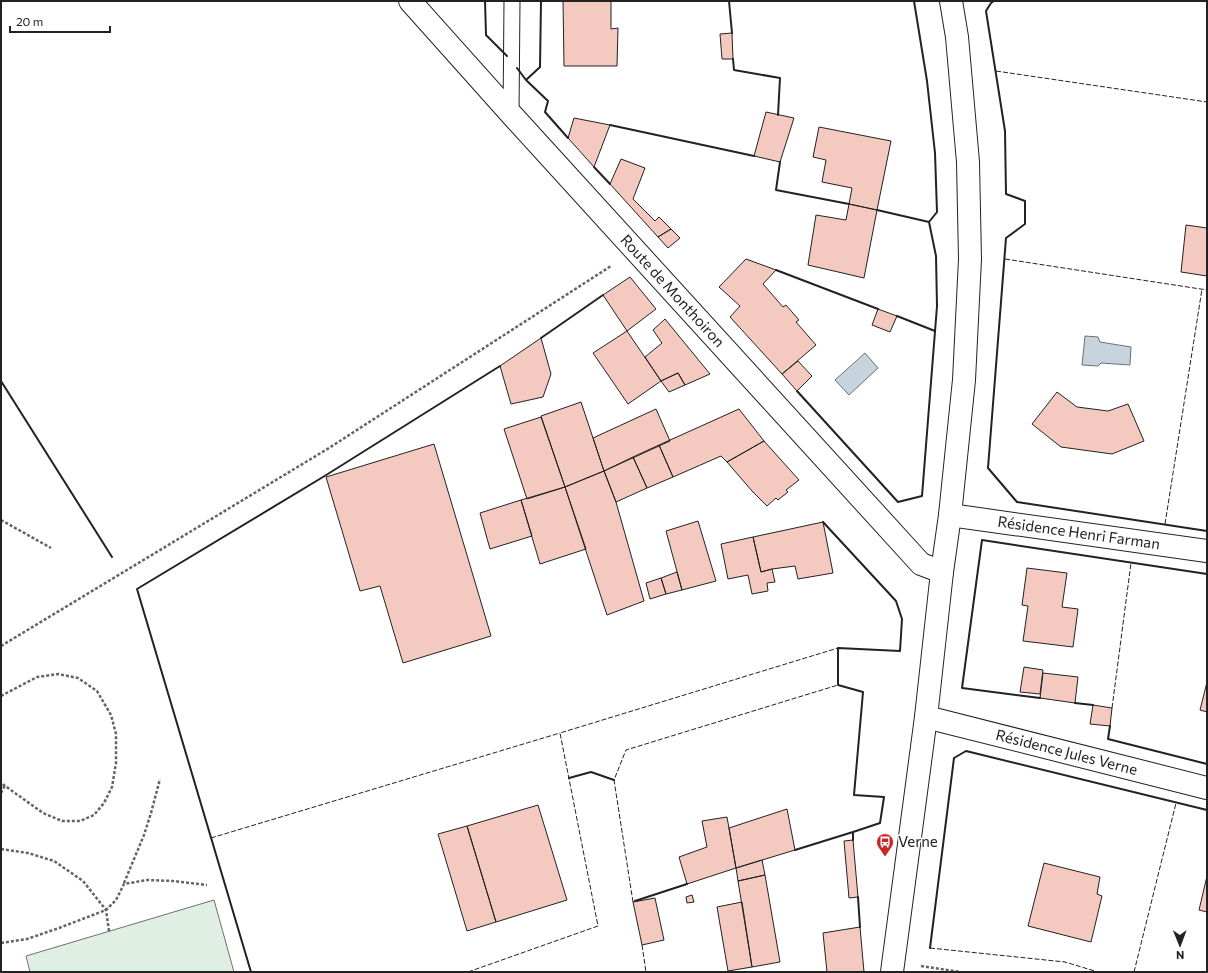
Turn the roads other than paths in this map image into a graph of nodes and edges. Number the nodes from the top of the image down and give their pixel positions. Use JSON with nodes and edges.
{"nodes":[{"id":1,"x":410,"y":1,"type":"edge"},
{"id":2,"x":512,"y":1,"type":"edge"},
{"id":3,"x":951,"y":1,"type":"edge"},
{"id":4,"x":511,"y":114,"type":"junction"},
{"id":5,"x":950,"y":515,"type":"junction"},
{"id":6,"x":1207,"y":551,"type":"edge"},
{"id":7,"x":942,"y":572,"type":"junction"},
{"id":8,"x":926,"y":717,"type":"junction"},
{"id":9,"x":1207,"y":788,"type":"edge"},
{"id":10,"x":893,"y":967,"type":"edge"}],
"edges":[{"from":1,"to":4,"type":"street","name":"Route de Monthoiron"},
{"from":2,"to":4,"type":"lane"},
{"from":3,"to":5,"type":"street"},
{"from":4,"to":7,"type":"street","name":"Route de Monthoiron"},
{"from":5,"to":6,"type":"street","name":"Résidence Henri Farman"},
{"from":5,"to":7,"type":"street"},
{"from":7,"to":8,"type":"street"},
{"from":8,"to":9,"type":"street","name":"Résidence Jules Verne"},
{"from":8,"to":10,"type":"street"}]}
